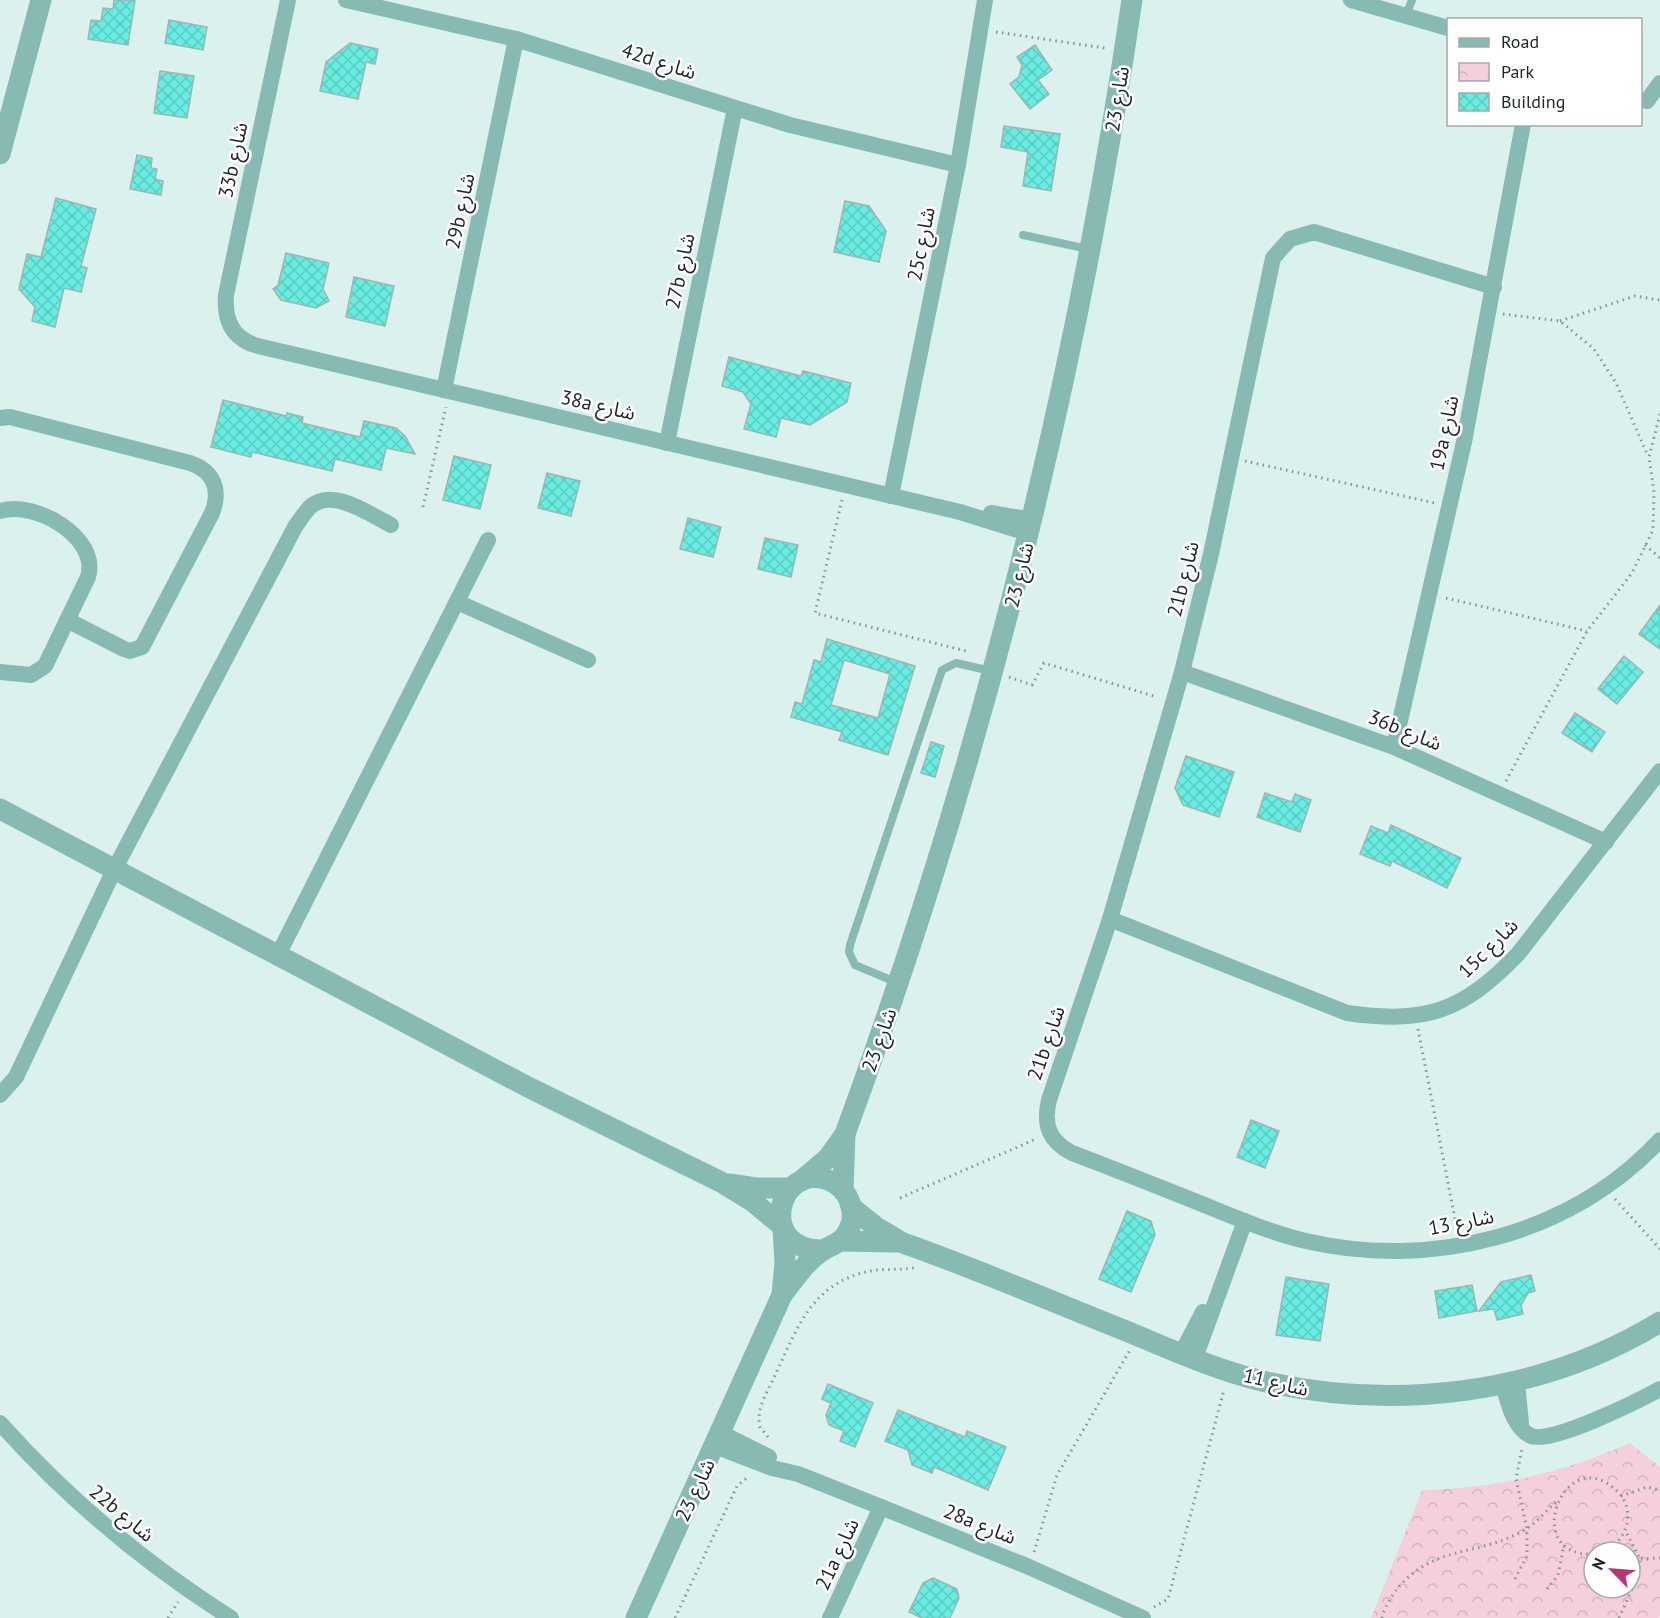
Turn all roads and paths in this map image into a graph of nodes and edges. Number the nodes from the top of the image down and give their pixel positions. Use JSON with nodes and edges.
{"nodes":[{"id":1,"x":41,"y":0,"type":"edge"},
{"id":2,"x":288,"y":0,"type":"edge"},
{"id":3,"x":346,"y":0,"type":"edge"},
{"id":4,"x":985,"y":0,"type":"edge"},
{"id":5,"x":1132,"y":0,"type":"edge"},
{"id":6,"x":1351,"y":0,"type":"edge"},
{"id":7,"x":1409,"y":8,"type":"edge"},
{"id":8,"x":1447,"y":27,"type":"edge"},
{"id":9,"x":981,"y":30,"type":"junction"},
{"id":10,"x":516,"y":39,"type":"junction"},
{"id":11,"x":1125,"y":51,"type":"junction"},
{"id":12,"x":1660,"y":83,"type":"edge"},
{"id":13,"x":1649,"y":102,"type":"edge"},
{"id":14,"x":735,"y":108,"type":"junction"},
{"id":15,"x":1523,"y":126,"type":"edge"},
{"id":16,"x":0,"y":154,"type":"edge"},
{"id":17,"x":958,"y":165,"type":"junction"},
{"id":18,"x":1023,"y":235,"type":"dead end"},
{"id":19,"x":1091,"y":249,"type":"junction"},
{"id":20,"x":1494,"y":288,"type":"junction"},
{"id":21,"x":1660,"y":300,"type":"edge"},
{"id":22,"x":1489,"y":312,"type":"junction"},
{"id":23,"x":1560,"y":321,"type":"junction"},
{"id":24,"x":232,"y":329,"type":"joint"},
{"id":25,"x":447,"y":391,"type":"junction"},
{"id":26,"x":1660,"y":414,"type":"edge"},
{"id":27,"x":0,"y":418,"type":"edge"},
{"id":28,"x":667,"y":443,"type":"junction"},
{"id":29,"x":1649,"y":457,"type":"junction"},
{"id":30,"x":1232,"y":458,"type":"junction"},
{"id":31,"x":845,"y":485,"type":"junction"},
{"id":32,"x":891,"y":496,"type":"junction"},
{"id":33,"x":1450,"y":506,"type":"junction"},
{"id":34,"x":423,"y":507,"type":"dead end"},
{"id":35,"x":0,"y":511,"type":"edge"},
{"id":36,"x":390,"y":525,"type":"dead end"},
{"id":37,"x":1031,"y":527,"type":"junction"},
{"id":38,"x":488,"y":540,"type":"dead end"},
{"id":39,"x":1645,"y":545,"type":"junction"},
{"id":40,"x":1660,"y":558,"type":"edge"},
{"id":41,"x":1430,"y":595,"type":"junction"},
{"id":42,"x":457,"y":602,"type":"junction"},
{"id":43,"x":67,"y":620,"type":"junction"},
{"id":44,"x":1587,"y":631,"type":"junction"},
{"id":45,"x":588,"y":660,"type":"dead end"},
{"id":46,"x":996,"y":665,"type":"junction"},
{"id":47,"x":0,"y":672,"type":"edge"},
{"id":48,"x":1182,"y":672,"type":"junction"},
{"id":49,"x":1173,"y":702,"type":"junction"},
{"id":50,"x":1394,"y":747,"type":"junction"},
{"id":51,"x":1660,"y":771,"type":"edge"},
{"id":52,"x":1500,"y":792,"type":"junction"},
{"id":53,"x":0,"y":809,"type":"edge"},
{"id":54,"x":1606,"y":842,"type":"junction"},
{"id":55,"x":114,"y":870,"type":"junction"},
{"id":56,"x":1110,"y":920,"type":"junction"},
{"id":57,"x":278,"y":957,"type":"junction"},
{"id":58,"x":899,"y":983,"type":"junction"},
{"id":59,"x":1416,"y":1017,"type":"junction"},
{"id":60,"x":0,"y":1095,"type":"edge"},
{"id":61,"x":845,"y":1134,"type":"junction"},
{"id":62,"x":1049,"y":1134,"type":"junction"},
{"id":63,"x":1660,"y":1140,"type":"edge"},
{"id":64,"x":721,"y":1182,"type":"junction"},
{"id":65,"x":796,"y":1184,"type":"junction"},
{"id":66,"x":1605,"y":1187,"type":"junction"},
{"id":67,"x":847,"y":1198,"type":"junction"},
{"id":68,"x":900,"y":1198,"type":"dead end"},
{"id":69,"x":1245,"y":1221,"type":"junction"},
{"id":70,"x":782,"y":1227,"type":"junction"},
{"id":71,"x":903,"y":1243,"type":"junction"},
{"id":72,"x":831,"y":1246,"type":"junction"},
{"id":73,"x":1460,"y":1246,"type":"junction"},
{"id":74,"x":1660,"y":1249,"type":"edge"},
{"id":75,"x":928,"y":1251,"type":"junction"},
{"id":76,"x":782,"y":1295,"type":"junction"},
{"id":77,"x":1660,"y":1322,"type":"edge"},
{"id":78,"x":1138,"y":1336,"type":"junction"},
{"id":79,"x":1188,"y":1356,"type":"junction"},
{"id":80,"x":1229,"y":1371,"type":"junction"},
{"id":81,"x":1510,"y":1383,"type":"junction"},
{"id":82,"x":1660,"y":1389,"type":"edge"},
{"id":83,"x":0,"y":1423,"type":"edge"},
{"id":84,"x":1523,"y":1430,"type":"junction"},
{"id":85,"x":718,"y":1440,"type":"junction"},
{"id":86,"x":769,"y":1462,"type":"junction"},
{"id":87,"x":1660,"y":1490,"type":"edge"},
{"id":88,"x":1622,"y":1496,"type":"junction"},
{"id":89,"x":1557,"y":1501,"type":"junction"},
{"id":90,"x":881,"y":1507,"type":"junction"},
{"id":91,"x":1527,"y":1529,"type":"junction"},
{"id":92,"x":1625,"y":1531,"type":"junction"},
{"id":93,"x":1620,"y":1540,"type":"edge"},
{"id":94,"x":1630,"y":1540,"type":"edge"},
{"id":95,"x":1564,"y":1544,"type":"junction"},
{"id":96,"x":1582,"y":1552,"type":"edge"},
{"id":97,"x":1660,"y":1558,"type":"edge"},
{"id":98,"x":1642,"y":1559,"type":"edge"},
{"id":99,"x":1029,"y":1567,"type":"junction"},
{"id":100,"x":1515,"y":1578,"type":"dead end"},
{"id":101,"x":1546,"y":1589,"type":"dead end"},
{"id":102,"x":186,"y":1590,"type":"junction"},
{"id":103,"x":1627,"y":1600,"type":"edge"},
{"id":104,"x":1140,"y":1617,"type":"edge"},
{"id":105,"x":168,"y":1618,"type":"edge"},
{"id":106,"x":231,"y":1618,"type":"edge"},
{"id":107,"x":636,"y":1618,"type":"edge"},
{"id":108,"x":675,"y":1618,"type":"edge"},
{"id":109,"x":830,"y":1618,"type":"edge"},
{"id":110,"x":1382,"y":1618,"type":"edge"},
{"id":111,"x":1619,"y":1618,"type":"edge"}],
"edges":[{"from":1,"to":16,"type":"street"},
{"from":2,"to":24,"type":"street","name":"33b شارع"},
{"from":3,"to":10,"type":"street","name":"42d شارع"},
{"from":4,"to":9,"type":"street","name":"25c شارع"},
{"from":5,"to":11,"type":"street","name":"شارع 23"},
{"from":6,"to":7,"type":"street"},
{"from":7,"to":8,"type":"street"},
{"from":9,"to":11,"type":"path"},
{"from":9,"to":17,"type":"street","name":"25c شارع"},
{"from":10,"to":14,"type":"street","name":"42d شارع"},
{"from":10,"to":25,"type":"street","name":"29b شارع"},
{"from":11,"to":19,"type":"street","name":"شارع 23"},
{"from":12,"to":13,"type":"street"},
{"from":14,"to":17,"type":"street","name":"42d شارع"},
{"from":14,"to":28,"type":"street","name":"27b شارع"},
{"from":15,"to":20,"type":"street","name":"19a شارع"},
{"from":17,"to":32,"type":"street","name":"25c شارع"},
{"from":18,"to":19,"type":"lane"},
{"from":19,"to":37,"type":"street","name":"شارع 23"},
{"from":20,"to":22,"type":"street","name":"19a شارع"},
{"from":20,"to":30,"type":"street","name":"21b شارع"},
{"from":21,"to":23,"type":"path"},
{"from":22,"to":23,"type":"path"},
{"from":22,"to":33,"type":"street","name":"19a شارع"},
{"from":23,"to":29,"type":"path"},
{"from":24,"to":25,"type":"street","name":"38a شارع"},
{"from":25,"to":28,"type":"street","name":"38a شارع"},
{"from":25,"to":34,"type":"path"},
{"from":26,"to":29,"type":"path"},
{"from":27,"to":43,"type":"street"},
{"from":28,"to":31,"type":"street","name":"38a شارع"},
{"from":29,"to":39,"type":"path"},
{"from":30,"to":33,"type":"path"},
{"from":30,"to":48,"type":"street","name":"21b شارع"},
{"from":31,"to":32,"type":"street","name":"38a شارع"},
{"from":31,"to":46,"type":"path"},
{"from":32,"to":37,"type":"street","name":"38a شارع"},
{"from":33,"to":41,"type":"street","name":"19a شارع"},
{"from":35,"to":43,"type":"street"},
{"from":36,"to":55,"type":"street"},
{"from":37,"to":46,"type":"street","name":"شارع 23"},
{"from":38,"to":42,"type":"street"},
{"from":39,"to":40,"type":"path"},
{"from":39,"to":44,"type":"path"},
{"from":41,"to":44,"type":"path"},
{"from":41,"to":50,"type":"street","name":"19a شارع"},
{"from":42,"to":45,"type":"street"},
{"from":42,"to":57,"type":"street"},
{"from":43,"to":47,"type":"street"},
{"from":44,"to":52,"type":"path"},
{"from":46,"to":49,"type":"path"},
{"from":46,"to":58,"type":"street","name":"شارع 23"},
{"from":46,"to":58,"type":"lane"},
{"from":48,"to":49,"type":"street","name":"21b شارع"},
{"from":48,"to":50,"type":"street","name":"36b شارع"},
{"from":49,"to":56,"type":"street","name":"21b شارع"},
{"from":50,"to":52,"type":"street","name":"36b شارع"},
{"from":51,"to":54,"type":"street","name":"15c شارع"},
{"from":52,"to":54,"type":"street","name":"36b شارع"},
{"from":53,"to":55,"type":"street"},
{"from":54,"to":59,"type":"street","name":"15c شارع"},
{"from":55,"to":57,"type":"street"},
{"from":55,"to":60,"type":"street"},
{"from":56,"to":59,"type":"street","name":"15c شارع"},
{"from":56,"to":62,"type":"street","name":"21b شارع"},
{"from":57,"to":64,"type":"street"},
{"from":58,"to":61,"type":"street","name":"شارع 23"},
{"from":59,"to":73,"type":"path"},
{"from":61,"to":65,"type":"street","name":"شارع 23"},
{"from":61,"to":67,"type":"street","name":"شارع 23"},
{"from":62,"to":68,"type":"path"},
{"from":62,"to":69,"type":"street","name":"شارع 13"},
{"from":63,"to":66,"type":"street","name":"شارع 13"},
{"from":64,"to":65,"type":"street"},
{"from":64,"to":70,"type":"street"},
{"from":65,"to":67,"type":"street"},
{"from":65,"to":70,"type":"street"},
{"from":66,"to":73,"type":"street","name":"شارع 13"},
{"from":66,"to":74,"type":"path"},
{"from":67,"to":71,"type":"street","name":"شارع 11"},
{"from":67,"to":72,"type":"street"},
{"from":69,"to":73,"type":"street","name":"شارع 13"},
{"from":69,"to":79,"type":"street"},
{"from":70,"to":72,"type":"street"},
{"from":70,"to":76,"type":"street","name":"شارع 23"},
{"from":71,"to":72,"type":"street","name":"شارع 11"},
{"from":71,"to":75,"type":"street","name":"شارع 11"},
{"from":72,"to":76,"type":"street","name":"شارع 23"},
{"from":75,"to":78,"type":"street","name":"شارع 11"},
{"from":75,"to":86,"type":"path"},
{"from":76,"to":85,"type":"street","name":"شارع 23"},
{"from":77,"to":81,"type":"street","name":"شارع 11"},
{"from":78,"to":79,"type":"street","name":"شارع 11"},
{"from":78,"to":99,"type":"path"},
{"from":79,"to":80,"type":"street","name":"شارع 11"},
{"from":80,"to":81,"type":"street","name":"شارع 11"},
{"from":80,"to":104,"type":"path"},
{"from":81,"to":84,"type":"street"},
{"from":82,"to":84,"type":"street"},
{"from":83,"to":102,"type":"street","name":"22b شارع"},
{"from":84,"to":91,"type":"path"},
{"from":85,"to":86,"type":"street","name":"28a شارع"},
{"from":85,"to":107,"type":"street","name":"شارع 23"},
{"from":86,"to":90,"type":"street","name":"28a شارع"},
{"from":86,"to":108,"type":"path"},
{"from":87,"to":88,"type":"path"},
{"from":88,"to":89,"type":"path"},
{"from":88,"to":92,"type":"path"},
{"from":89,"to":91,"type":"path"},
{"from":89,"to":95,"type":"path"},
{"from":90,"to":99,"type":"street","name":"28a شارع"},
{"from":90,"to":109,"type":"street","name":"21a شارع"},
{"from":91,"to":100,"type":"path"},
{"from":91,"to":110,"type":"path"},
{"from":92,"to":93,"type":"path"},
{"from":92,"to":94,"type":"path"},
{"from":95,"to":96,"type":"path"},
{"from":95,"to":101,"type":"path"},
{"from":97,"to":98,"type":"path"},
{"from":99,"to":104,"type":"street","name":"28a شارع"},
{"from":102,"to":105,"type":"path"},
{"from":102,"to":106,"type":"street","name":"22b شارع"},
{"from":103,"to":111,"type":"path"}]}
